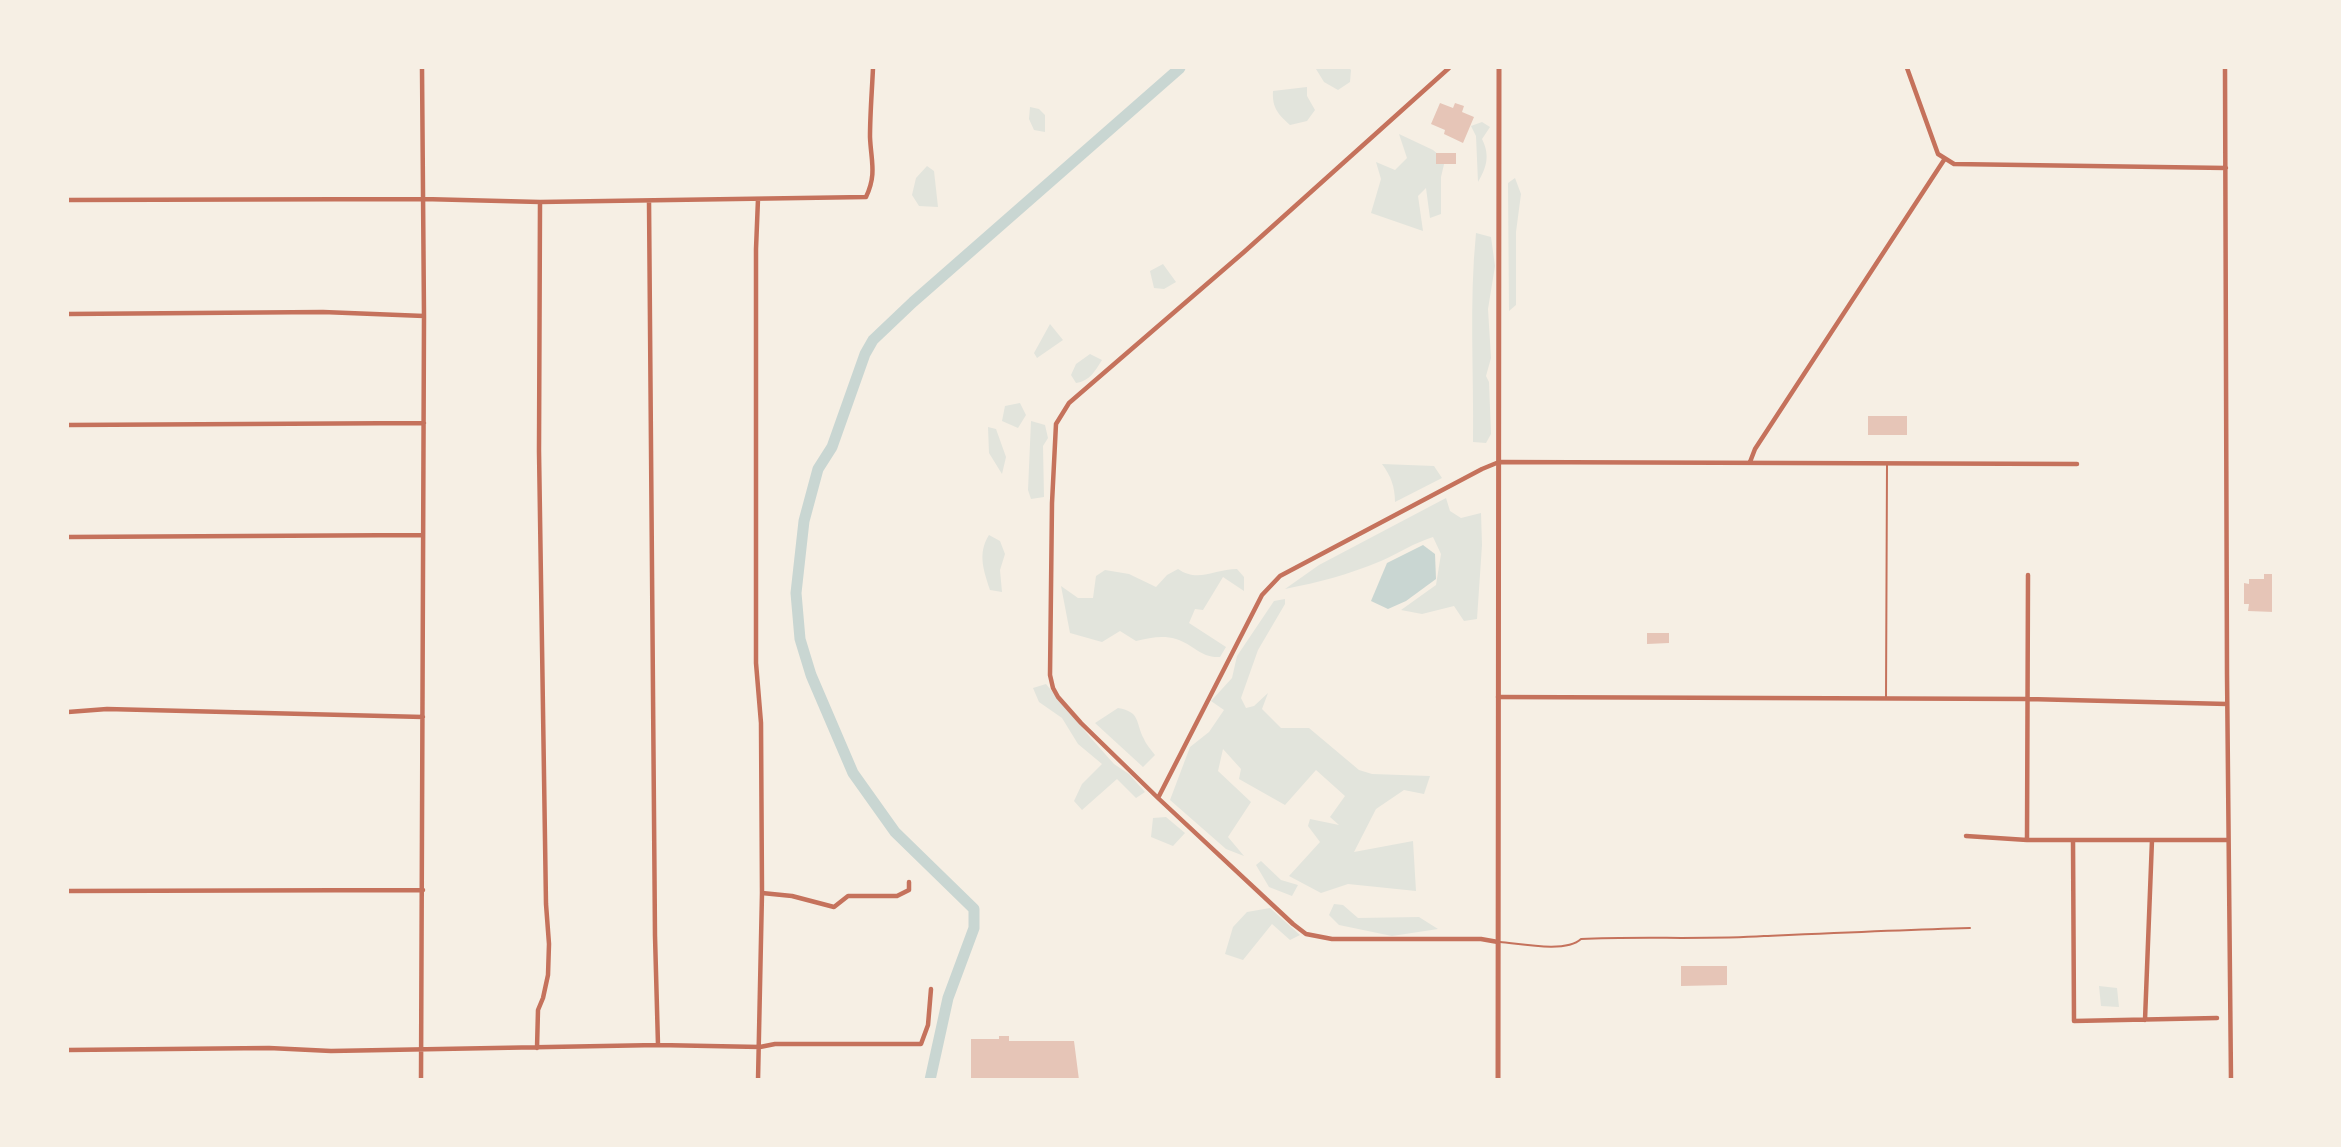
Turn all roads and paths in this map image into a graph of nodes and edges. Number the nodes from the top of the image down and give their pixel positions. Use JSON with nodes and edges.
{"nodes":[{"id":1,"x":422,"y":68,"type":"edge"},
{"id":2,"x":873,"y":68,"type":"edge"},
{"id":3,"x":1449,"y":68,"type":"edge"},
{"id":4,"x":1499,"y":68,"type":"edge"},
{"id":5,"x":1907,"y":68,"type":"edge"},
{"id":6,"x":2226,"y":68,"type":"edge"},
{"id":7,"x":1944,"y":160,"type":"junction"},
{"id":8,"x":2226,"y":168,"type":"junction"},
{"id":9,"x":423,"y":198,"type":"junction"},
{"id":10,"x":758,"y":199,"type":"junction"},
{"id":11,"x":68,"y":200,"type":"edge"},
{"id":12,"x":649,"y":201,"type":"junction"},
{"id":13,"x":540,"y":202,"type":"junction"},
{"id":14,"x":68,"y":314,"type":"edge"},
{"id":15,"x":424,"y":316,"type":"junction"},
{"id":16,"x":424,"y":423,"type":"junction"},
{"id":17,"x":68,"y":425,"type":"edge"},
{"id":18,"x":1499,"y":462,"type":"junction"},
{"id":19,"x":1750,"y":462,"type":"junction"},
{"id":20,"x":2077,"y":464,"type":"dead end"},
{"id":21,"x":1887,"y":465,"type":"junction"},
{"id":22,"x":423,"y":535,"type":"junction"},
{"id":23,"x":68,"y":537,"type":"edge"},
{"id":24,"x":2028,"y":575,"type":"dead end"},
{"id":25,"x":1498,"y":697,"type":"junction"},
{"id":26,"x":2028,"y":699,"type":"junction"},
{"id":27,"x":1886,"y":700,"type":"junction"},
{"id":28,"x":2227,"y":704,"type":"junction"},
{"id":29,"x":68,"y":712,"type":"edge"},
{"id":30,"x":423,"y":718,"type":"junction"},
{"id":31,"x":1158,"y":798,"type":"junction"},
{"id":32,"x":1966,"y":836,"type":"dead end"},
{"id":33,"x":2027,"y":840,"type":"junction"},
{"id":34,"x":2073,"y":840,"type":"junction"},
{"id":35,"x":2152,"y":840,"type":"junction"},
{"id":36,"x":2228,"y":840,"type":"junction"},
{"id":37,"x":909,"y":882,"type":"dead end"},
{"id":38,"x":423,"y":890,"type":"junction"},
{"id":39,"x":68,"y":891,"type":"edge"},
{"id":40,"x":762,"y":893,"type":"junction"},
{"id":41,"x":1970,"y":928,"type":"dead end"},
{"id":42,"x":1498,"y":942,"type":"junction"},
{"id":43,"x":931,"y":989,"type":"dead end"},
{"id":44,"x":2217,"y":1018,"type":"dead end"},
{"id":45,"x":2145,"y":1020,"type":"junction"},
{"id":46,"x":658,"y":1045,"type":"junction"},
{"id":47,"x":537,"y":1048,"type":"junction"},
{"id":48,"x":760,"y":1048,"type":"junction"},
{"id":49,"x":422,"y":1049,"type":"junction"},
{"id":50,"x":68,"y":1050,"type":"edge"},
{"id":51,"x":421,"y":1080,"type":"edge"},
{"id":52,"x":758,"y":1080,"type":"edge"},
{"id":53,"x":1498,"y":1080,"type":"edge"},
{"id":54,"x":2231,"y":1080,"type":"edge"}],
"edges":[{"from":1,"to":9,"type":"street"},
{"from":2,"to":10,"type":"street"},
{"from":3,"to":31,"type":"street"},
{"from":4,"to":18,"type":"street"},
{"from":5,"to":7,"type":"street"},
{"from":6,"to":8,"type":"street"},
{"from":7,"to":8,"type":"street"},
{"from":7,"to":19,"type":"street"},
{"from":8,"to":28,"type":"street"},
{"from":9,"to":11,"type":"street"},
{"from":9,"to":13,"type":"street"},
{"from":9,"to":15,"type":"street"},
{"from":10,"to":12,"type":"street"},
{"from":10,"to":40,"type":"street"},
{"from":12,"to":13,"type":"street"},
{"from":12,"to":46,"type":"street"},
{"from":13,"to":47,"type":"street"},
{"from":14,"to":15,"type":"street"},
{"from":15,"to":16,"type":"street"},
{"from":16,"to":17,"type":"street"},
{"from":16,"to":22,"type":"street"},
{"from":18,"to":19,"type":"street"},
{"from":18,"to":25,"type":"street"},
{"from":18,"to":31,"type":"street"},
{"from":19,"to":21,"type":"street"},
{"from":20,"to":21,"type":"street"},
{"from":21,"to":27,"type":"lane"},
{"from":22,"to":23,"type":"street"},
{"from":22,"to":30,"type":"street"},
{"from":24,"to":26,"type":"street"},
{"from":25,"to":27,"type":"street"},
{"from":25,"to":42,"type":"street"},
{"from":26,"to":27,"type":"street"},
{"from":26,"to":28,"type":"street"},
{"from":26,"to":33,"type":"street"},
{"from":28,"to":36,"type":"street"},
{"from":29,"to":30,"type":"street"},
{"from":30,"to":38,"type":"street"},
{"from":31,"to":42,"type":"street"},
{"from":32,"to":33,"type":"street"},
{"from":33,"to":34,"type":"street"},
{"from":34,"to":35,"type":"street"},
{"from":34,"to":45,"type":"street"},
{"from":35,"to":36,"type":"street"},
{"from":35,"to":45,"type":"street"},
{"from":36,"to":54,"type":"street"},
{"from":37,"to":40,"type":"street"},
{"from":38,"to":39,"type":"street"},
{"from":38,"to":49,"type":"street"},
{"from":40,"to":48,"type":"street"},
{"from":41,"to":42,"type":"lane"},
{"from":42,"to":53,"type":"street"},
{"from":43,"to":48,"type":"street"},
{"from":44,"to":45,"type":"street"},
{"from":46,"to":47,"type":"street"},
{"from":46,"to":48,"type":"street"},
{"from":47,"to":49,"type":"street"},
{"from":48,"to":52,"type":"street"},
{"from":49,"to":50,"type":"street"},
{"from":49,"to":51,"type":"street"}]}
